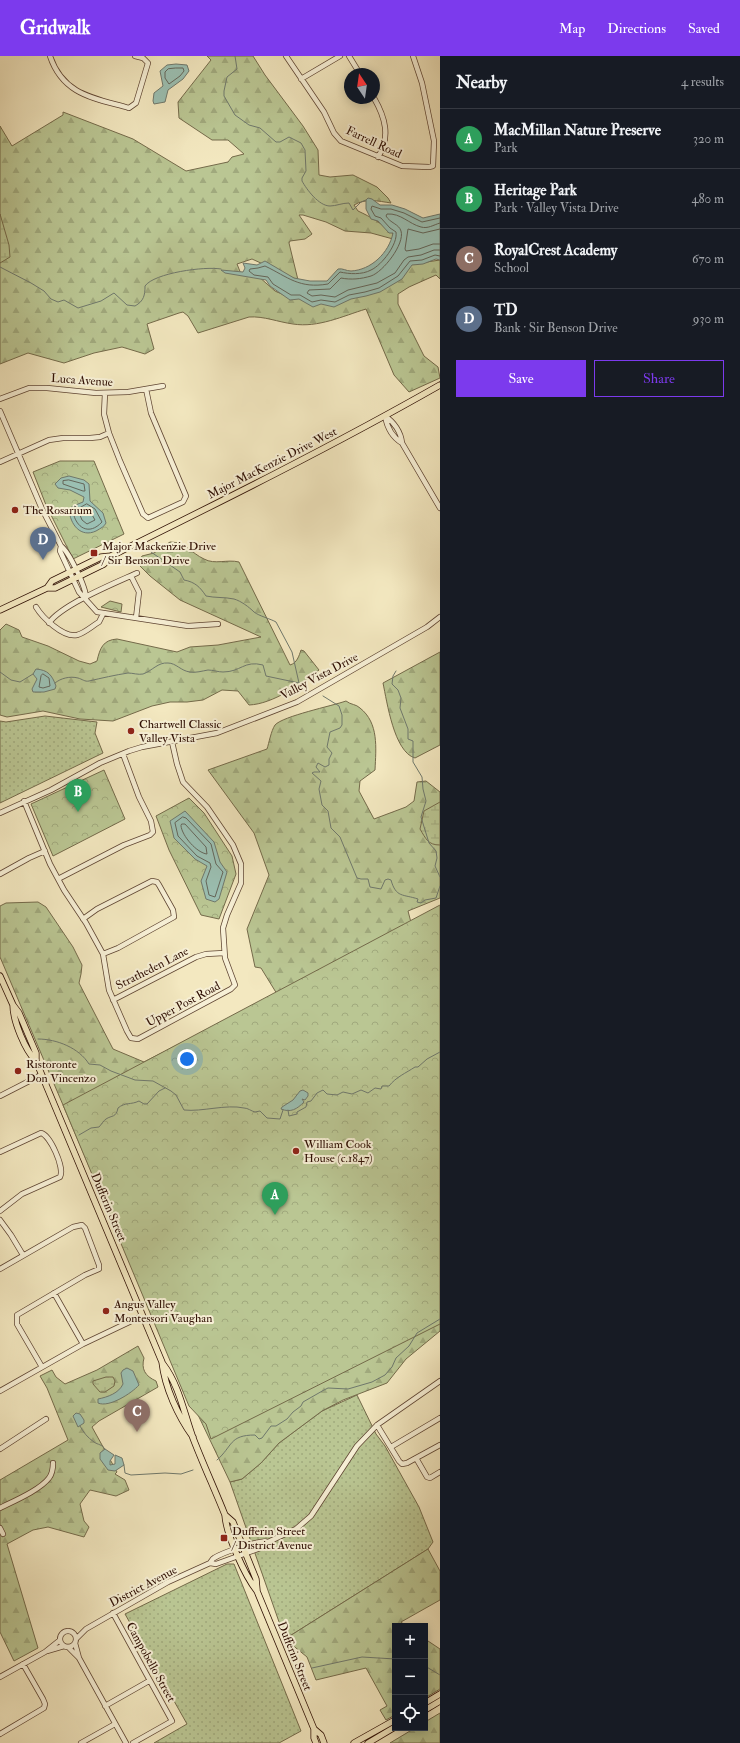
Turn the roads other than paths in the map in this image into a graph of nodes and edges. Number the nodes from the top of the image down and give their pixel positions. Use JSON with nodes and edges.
{"nodes":[{"id":1,"x":50,"y":56,"type":"edge"},
{"id":2,"x":135,"y":56,"type":"edge"},
{"id":3,"x":286,"y":56,"type":"edge"},
{"id":4,"x":340,"y":56,"type":"edge"},
{"id":5,"x":349,"y":56,"type":"edge"},
{"id":6,"x":413,"y":56,"type":"edge"},
{"id":7,"x":356,"y":68,"type":"edge"},
{"id":8,"x":301,"y":79,"type":"junction"},
{"id":9,"x":377,"y":104,"type":"edge"},
{"id":10,"x":378,"y":157,"type":"junction"},
{"id":11,"x":440,"y":385,"type":"edge"},
{"id":12,"x":163,"y":386,"type":"dead end"},
{"id":13,"x":146,"y":389,"type":"junction"},
{"id":14,"x":105,"y":393,"type":"junction"},
{"id":15,"x":0,"y":399,"type":"edge"},
{"id":16,"x":0,"y":411,"type":"edge"},
{"id":17,"x":385,"y":416,"type":"junction"},
{"id":18,"x":109,"y":433,"type":"junction"},
{"id":19,"x":19,"y":454,"type":"junction"},
{"id":20,"x":0,"y":462,"type":"edge"},
{"id":21,"x":440,"y":508,"type":"edge"},
{"id":22,"x":111,"y":556,"type":"junction"},
{"id":23,"x":73,"y":571,"type":"junction"},
{"id":24,"x":137,"y":572,"type":"dead end"},
{"id":25,"x":131,"y":576,"type":"junction"},
{"id":26,"x":76,"y":577,"type":"junction"},
{"id":27,"x":47,"y":588,"type":"junction"},
{"id":28,"x":86,"y":598,"type":"junction"},
{"id":29,"x":36,"y":607,"type":"dead end"},
{"id":30,"x":0,"y":610,"type":"edge"},
{"id":31,"x":103,"y":614,"type":"junction"},
{"id":32,"x":440,"y":616,"type":"edge"},
{"id":33,"x":136,"y":618,"type":"junction"},
{"id":34,"x":49,"y":623,"type":"junction"},
{"id":35,"x":218,"y":624,"type":"dead end"},
{"id":36,"x":172,"y":742,"type":"junction"},
{"id":37,"x":123,"y":754,"type":"junction"},
{"id":38,"x":24,"y":801,"type":"junction"},
{"id":39,"x":0,"y":813,"type":"edge"},
{"id":40,"x":45,"y":851,"type":"junction"},
{"id":41,"x":0,"y":874,"type":"edge"},
{"id":42,"x":58,"y":878,"type":"junction"},
{"id":43,"x":83,"y":918,"type":"junction"},
{"id":44,"x":224,"y":953,"type":"junction"},
{"id":45,"x":103,"y":954,"type":"junction"},
{"id":46,"x":0,"y":976,"type":"edge"},
{"id":47,"x":113,"y":1000,"type":"junction"},
{"id":48,"x":41,"y":1075,"type":"junction"},
{"id":49,"x":0,"y":1096,"type":"edge"},
{"id":50,"x":0,"y":1152,"type":"edge"},
{"id":51,"x":0,"y":1211,"type":"edge"},
{"id":52,"x":0,"y":1220,"type":"edge"},
{"id":53,"x":23,"y":1255,"type":"junction"},
{"id":54,"x":0,"y":1269,"type":"edge"},
{"id":55,"x":54,"y":1293,"type":"junction"},
{"id":56,"x":142,"y":1316,"type":"junction"},
{"id":57,"x":83,"y":1344,"type":"junction"},
{"id":58,"x":42,"y":1367,"type":"junction"},
{"id":59,"x":440,"y":1382,"type":"edge"},
{"id":60,"x":1,"y":1390,"type":"edge"},
{"id":61,"x":440,"y":1418,"type":"edge"},
{"id":62,"x":46,"y":1419,"type":"dead end"},
{"id":63,"x":377,"y":1425,"type":"junction"},
{"id":64,"x":440,"y":1445,"type":"edge"},
{"id":65,"x":391,"y":1447,"type":"junction"},
{"id":66,"x":0,"y":1449,"type":"edge"},
{"id":67,"x":416,"y":1458,"type":"junction"},
{"id":68,"x":53,"y":1463,"type":"dead end"},
{"id":69,"x":440,"y":1472,"type":"edge"},
{"id":70,"x":0,"y":1508,"type":"edge"},
{"id":71,"x":226,"y":1515,"type":"junction"},
{"id":72,"x":0,"y":1528,"type":"edge"},
{"id":73,"x":3,"y":1534,"type":"dead end"},
{"id":74,"x":268,"y":1542,"type":"junction"},
{"id":75,"x":242,"y":1547,"type":"junction"},
{"id":76,"x":235,"y":1549,"type":"junction"},
{"id":77,"x":245,"y":1554,"type":"junction"},
{"id":78,"x":238,"y":1556,"type":"junction"},
{"id":79,"x":210,"y":1563,"type":"junction"},
{"id":80,"x":257,"y":1590,"type":"junction"},
{"id":81,"x":113,"y":1613,"type":"junction"},
{"id":82,"x":86,"y":1629,"type":"junction"},
{"id":83,"x":73,"y":1633,"type":"junction"},
{"id":84,"x":60,"y":1640,"type":"junction"},
{"id":85,"x":76,"y":1641,"type":"junction"},
{"id":86,"x":66,"y":1646,"type":"junction"},
{"id":87,"x":45,"y":1652,"type":"junction"},
{"id":88,"x":79,"y":1658,"type":"junction"},
{"id":89,"x":23,"y":1664,"type":"junction"},
{"id":90,"x":0,"y":1677,"type":"edge"},
{"id":91,"x":149,"y":1681,"type":"junction"},
{"id":92,"x":440,"y":1694,"type":"edge"},
{"id":93,"x":428,"y":1701,"type":"edge"},
{"id":94,"x":440,"y":1701,"type":"edge"},
{"id":95,"x":105,"y":1706,"type":"junction"},
{"id":96,"x":428,"y":1708,"type":"edge"},
{"id":97,"x":392,"y":1722,"type":"edge"},
{"id":98,"x":115,"y":1724,"type":"junction"},
{"id":99,"x":314,"y":1729,"type":"junction"},
{"id":100,"x":392,"y":1729,"type":"edge"},
{"id":101,"x":0,"y":1734,"type":"edge"},
{"id":102,"x":81,"y":1743,"type":"edge"},
{"id":103,"x":126,"y":1743,"type":"edge"},
{"id":104,"x":133,"y":1743,"type":"edge"},
{"id":105,"x":316,"y":1743,"type":"edge"},
{"id":106,"x":324,"y":1743,"type":"edge"},
{"id":107,"x":354,"y":1743,"type":"edge"},
{"id":108,"x":368,"y":1743,"type":"edge"}],
"edges":[{"from":1,"to":2,"type":"street"},
{"from":3,"to":8,"type":"street","name":"Farrell Road"},
{"from":4,"to":8,"type":"street"},
{"from":5,"to":7,"type":"street"},
{"from":6,"to":10,"type":"street","name":"Farrell Road"},
{"from":8,"to":10,"type":"street","name":"Farrell Road"},
{"from":9,"to":10,"type":"street"},
{"from":11,"to":17,"type":"main road","name":"Major MacKenzie Drive West"},
{"from":12,"to":13,"type":"street","name":"Luca Avenue"},
{"from":13,"to":14,"type":"street","name":"Luca Avenue"},
{"from":13,"to":18,"type":"street"},
{"from":14,"to":15,"type":"street","name":"Luca Avenue"},
{"from":14,"to":18,"type":"street"},
{"from":16,"to":19,"type":"street"},
{"from":17,"to":21,"type":"street"},
{"from":17,"to":22,"type":"main road","name":"Major MacKenzie Drive West"},
{"from":18,"to":19,"type":"street"},
{"from":19,"to":20,"type":"street"},
{"from":19,"to":23,"type":"street"},
{"from":22,"to":23,"type":"main road","name":"Major MacKenzie Drive West"},
{"from":22,"to":26,"type":"main road","name":"Major MacKenzie Drive West"},
{"from":23,"to":26,"type":"street"},
{"from":23,"to":27,"type":"main road","name":"Major MacKenzie Drive West"},
{"from":24,"to":25,"type":"street"},
{"from":25,"to":28,"type":"street"},
{"from":25,"to":33,"type":"street"},
{"from":26,"to":27,"type":"main road","name":"Major MacKenzie Drive West"},
{"from":26,"to":28,"type":"street"},
{"from":27,"to":30,"type":"main road","name":"Major MacKenzie Drive West"},
{"from":28,"to":31,"type":"street"},
{"from":28,"to":34,"type":"street"},
{"from":29,"to":34,"type":"street"},
{"from":31,"to":33,"type":"street"},
{"from":31,"to":34,"type":"street"},
{"from":32,"to":36,"type":"street","name":"Valley Vista Drive"},
{"from":33,"to":35,"type":"street"},
{"from":36,"to":37,"type":"street","name":"Valley Vista Drive"},
{"from":36,"to":44,"type":"street","name":"Upper Post Road"},
{"from":37,"to":38,"type":"street","name":"Valley Vista Drive"},
{"from":37,"to":42,"type":"street"},
{"from":38,"to":39,"type":"street","name":"Valley Vista Drive"},
{"from":38,"to":40,"type":"street","name":"Upper Post Road"},
{"from":40,"to":41,"type":"street"},
{"from":40,"to":42,"type":"street","name":"Upper Post Road"},
{"from":42,"to":43,"type":"street","name":"Upper Post Road"},
{"from":43,"to":45,"type":"street","name":"Upper Post Road"},
{"from":43,"to":45,"type":"street"},
{"from":44,"to":47,"type":"street","name":"Stratheden Lane"},
{"from":44,"to":47,"type":"street","name":"Upper Post Road"},
{"from":45,"to":47,"type":"street","name":"Upper Post Road"},
{"from":46,"to":48,"type":"main road","name":"Dufferin Street"},
{"from":48,"to":49,"type":"street"},
{"from":48,"to":56,"type":"main road","name":"Dufferin Street"},
{"from":50,"to":51,"type":"street"},
{"from":52,"to":53,"type":"street"},
{"from":53,"to":54,"type":"street"},
{"from":53,"to":55,"type":"street"},
{"from":55,"to":57,"type":"street"},
{"from":55,"to":58,"type":"street"},
{"from":56,"to":57,"type":"street"},
{"from":56,"to":71,"type":"main road","name":"Dufferin Street"},
{"from":57,"to":58,"type":"street"},
{"from":58,"to":60,"type":"street"},
{"from":59,"to":63,"type":"street"},
{"from":61,"to":65,"type":"street"},
{"from":62,"to":66,"type":"street"},
{"from":63,"to":65,"type":"street"},
{"from":63,"to":74,"type":"street"},
{"from":64,"to":67,"type":"street"},
{"from":65,"to":67,"type":"street"},
{"from":67,"to":69,"type":"street"},
{"from":68,"to":70,"type":"street"},
{"from":71,"to":75,"type":"main road","name":"Dufferin Street"},
{"from":71,"to":76,"type":"main road","name":"Dufferin Street"},
{"from":72,"to":73,"type":"street"},
{"from":74,"to":75,"type":"street","name":"District Avenue"},
{"from":74,"to":77,"type":"street","name":"District Avenue"},
{"from":75,"to":76,"type":"street","name":"District Avenue"},
{"from":75,"to":77,"type":"main road","name":"Dufferin Street"},
{"from":76,"to":78,"type":"main road","name":"Dufferin Street"},
{"from":76,"to":79,"type":"street","name":"District Avenue"},
{"from":77,"to":78,"type":"street","name":"District Avenue"},
{"from":77,"to":80,"type":"main road","name":"Dufferin Street"},
{"from":78,"to":79,"type":"street","name":"District Avenue"},
{"from":78,"to":80,"type":"main road","name":"Dufferin Street"},
{"from":79,"to":81,"type":"street","name":"District Avenue"},
{"from":80,"to":99,"type":"main road","name":"Dufferin Street"},
{"from":81,"to":82,"type":"street","name":"District Avenue"},
{"from":81,"to":91,"type":"street","name":"Campobello Street"},
{"from":82,"to":83,"type":"street","name":"District Avenue"},
{"from":82,"to":85,"type":"street","name":"District Avenue"},
{"from":83,"to":84,"type":"street"},
{"from":83,"to":85,"type":"street"},
{"from":84,"to":86,"type":"street"},
{"from":84,"to":87,"type":"street"},
{"from":85,"to":86,"type":"street"},
{"from":85,"to":88,"type":"street"},
{"from":86,"to":87,"type":"street"},
{"from":86,"to":88,"type":"street"},
{"from":87,"to":89,"type":"street"},
{"from":88,"to":95,"type":"street"},
{"from":89,"to":90,"type":"street"},
{"from":89,"to":101,"type":"street"},
{"from":91,"to":95,"type":"street"},
{"from":91,"to":104,"type":"street","name":"Campobello Street"},
{"from":92,"to":93,"type":"main road"},
{"from":94,"to":96,"type":"main road"},
{"from":95,"to":98,"type":"street"},
{"from":97,"to":107,"type":"main road"},
{"from":98,"to":102,"type":"street"},
{"from":98,"to":103,"type":"street"},
{"from":99,"to":105,"type":"main road","name":"Dufferin Street"},
{"from":99,"to":106,"type":"main road","name":"Dufferin Street"},
{"from":100,"to":108,"type":"main road"}]}
